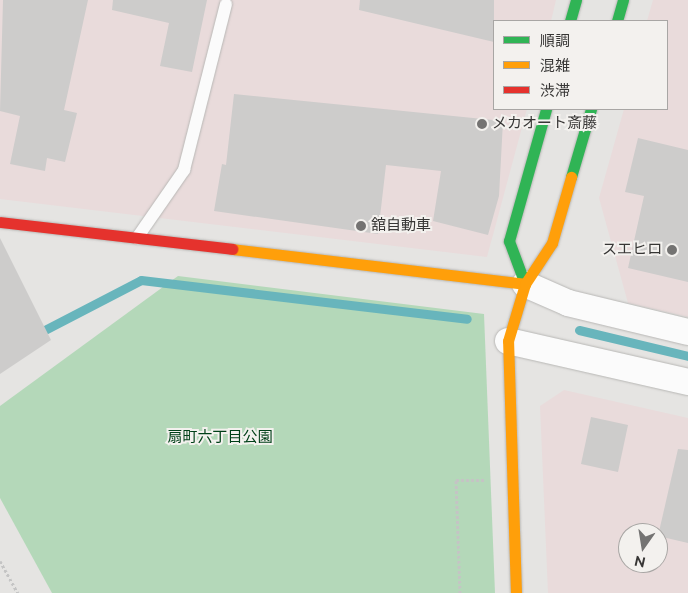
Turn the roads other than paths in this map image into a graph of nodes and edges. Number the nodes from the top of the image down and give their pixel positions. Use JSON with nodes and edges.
{"nodes":[{"id":1,"x":576,"y":0,"type":"edge"},
{"id":2,"x":623,"y":0,"type":"edge"},
{"id":3,"x":226,"y":4,"type":"dead end"},
{"id":4,"x":570,"y":20,"type":"edge"},
{"id":5,"x":617,"y":20,"type":"edge"},
{"id":6,"x":546,"y":110,"type":"edge"},
{"id":7,"x":591,"y":110,"type":"edge"},
{"id":8,"x":0,"y":222,"type":"edge"},
{"id":9,"x":137,"y":238,"type":"junction"},
{"id":10,"x":525,"y":284,"type":"junction"},
{"id":11,"x":688,"y":332,"type":"edge"},
{"id":12,"x":508,"y":341,"type":"junction"},
{"id":13,"x":688,"y":382,"type":"edge"},
{"id":14,"x":516,"y":593,"type":"edge"}],
"edges":[{"from":1,"to":4,"type":"street"},
{"from":2,"to":5,"type":"street"},
{"from":3,"to":9,"type":"lane"},
{"from":6,"to":10,"type":"street"},
{"from":7,"to":10,"type":"street"},
{"from":8,"to":9,"type":"street"},
{"from":9,"to":10,"type":"street"},
{"from":10,"to":11,"type":"street"},
{"from":10,"to":12,"type":"street"},
{"from":12,"to":13,"type":"street"},
{"from":12,"to":14,"type":"street"}]}
